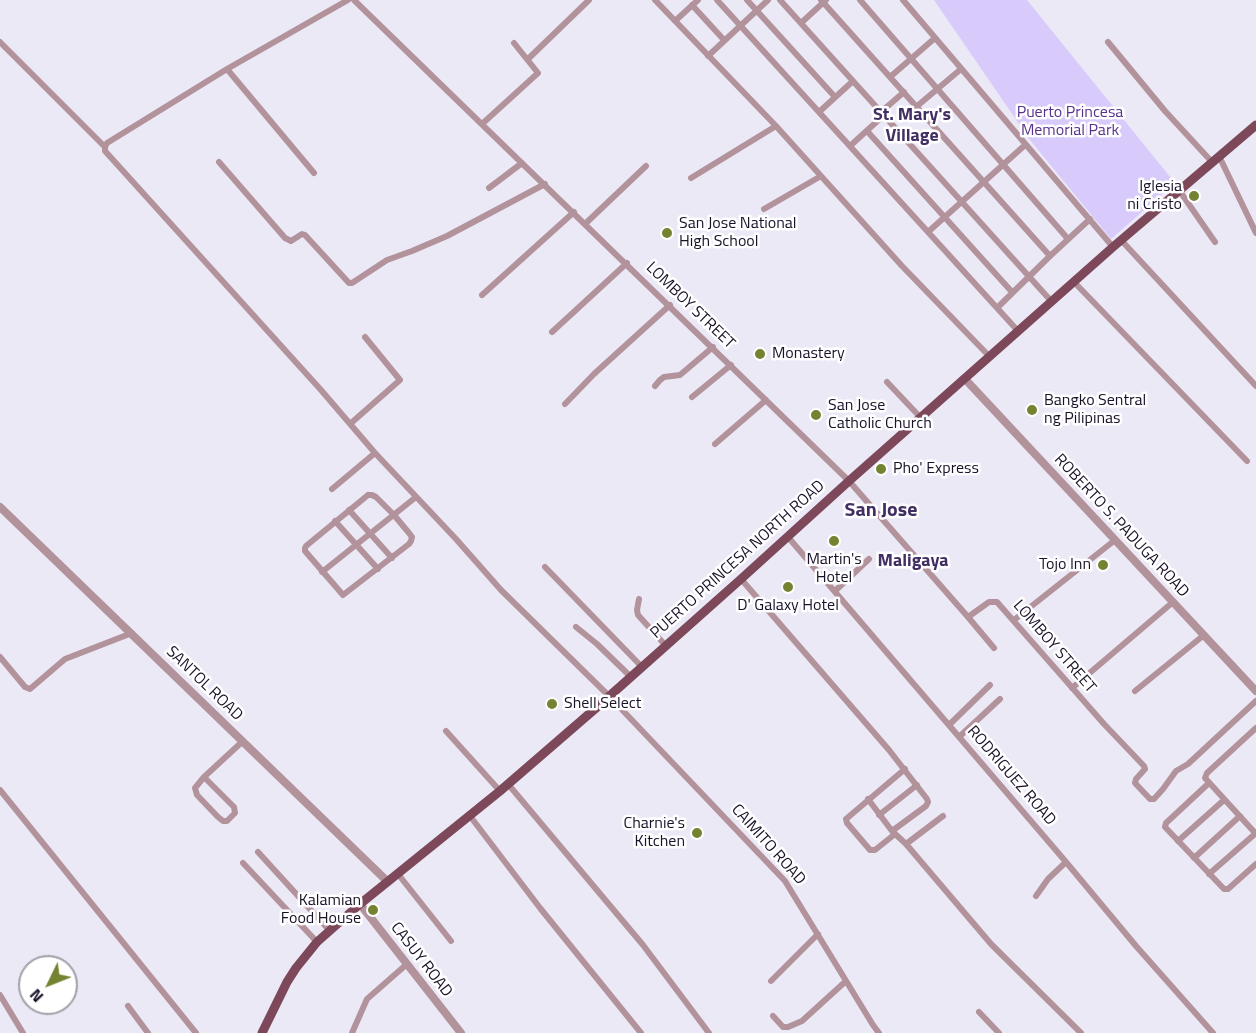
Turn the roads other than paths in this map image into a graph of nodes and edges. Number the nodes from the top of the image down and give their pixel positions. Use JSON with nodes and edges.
{"nodes":[{"id":1,"x":348,"y":0,"type":"edge"},
{"id":2,"x":354,"y":0,"type":"edge"},
{"id":3,"x":590,"y":0,"type":"edge"},
{"id":4,"x":717,"y":0,"type":"edge"},
{"id":5,"x":747,"y":0,"type":"edge"},
{"id":6,"x":768,"y":0,"type":"edge"},
{"id":7,"x":780,"y":0,"type":"edge"},
{"id":8,"x":860,"y":0,"type":"edge"},
{"id":9,"x":903,"y":0,"type":"edge"},
{"id":10,"x":824,"y":1,"type":"edge"},
{"id":11,"x":660,"y":2,"type":"edge"},
{"id":12,"x":695,"y":2,"type":"edge"},
{"id":13,"x":756,"y":10,"type":"junction"},
{"id":14,"x":675,"y":21,"type":"junction"},
{"id":15,"x":801,"y":23,"type":"junction"},
{"id":16,"x":740,"y":26,"type":"junction"},
{"id":17,"x":935,"y":38,"type":"junction"},
{"id":18,"x":724,"y":40,"type":"junction"},
{"id":19,"x":0,"y":42,"type":"edge"},
{"id":20,"x":1108,"y":42,"type":"dead end"},
{"id":21,"x":514,"y":43,"type":"dead end"},
{"id":22,"x":708,"y":56,"type":"junction"},
{"id":23,"x":911,"y":58,"type":"junction"},
{"id":24,"x":528,"y":59,"type":"junction"},
{"id":25,"x":227,"y":69,"type":"junction"},
{"id":26,"x":961,"y":69,"type":"junction"},
{"id":27,"x":890,"y":77,"type":"junction"},
{"id":28,"x":853,"y":81,"type":"junction"},
{"id":29,"x":938,"y":89,"type":"junction"},
{"id":30,"x":903,"y":92,"type":"junction"},
{"id":31,"x":835,"y":97,"type":"junction"},
{"id":32,"x":916,"y":106,"type":"junction"},
{"id":33,"x":819,"y":112,"type":"junction"},
{"id":34,"x":883,"y":114,"type":"junction"},
{"id":35,"x":482,"y":124,"type":"junction"},
{"id":36,"x":776,"y":126,"type":"junction"},
{"id":37,"x":1256,"y":126,"type":"edge"},
{"id":38,"x":867,"y":131,"type":"junction"},
{"id":39,"x":1025,"y":144,"type":"junction"},
{"id":40,"x":850,"y":146,"type":"junction"},
{"id":41,"x":105,"y":147,"type":"junction"},
{"id":42,"x":1216,"y":159,"type":"junction"},
{"id":43,"x":219,"y":162,"type":"dead end"},
{"id":44,"x":522,"y":163,"type":"junction"},
{"id":45,"x":1003,"y":164,"type":"junction"},
{"id":46,"x":646,"y":166,"type":"dead end"},
{"id":47,"x":314,"y":173,"type":"dead end"},
{"id":48,"x":821,"y":176,"type":"junction"},
{"id":49,"x":691,"y":178,"type":"dead end"},
{"id":50,"x":983,"y":182,"type":"junction"},
{"id":51,"x":544,"y":184,"type":"junction"},
{"id":52,"x":489,"y":188,"type":"dead end"},
{"id":53,"x":1179,"y":190,"type":"junction"},
{"id":54,"x":962,"y":202,"type":"junction"},
{"id":55,"x":764,"y":209,"type":"dead end"},
{"id":56,"x":574,"y":212,"type":"junction"},
{"id":57,"x":945,"y":217,"type":"junction"},
{"id":58,"x":1090,"y":219,"type":"junction"},
{"id":59,"x":585,"y":224,"type":"junction"},
{"id":60,"x":928,"y":232,"type":"junction"},
{"id":61,"x":1256,"y":233,"type":"edge"},
{"id":62,"x":1068,"y":239,"type":"junction"},
{"id":63,"x":1121,"y":240,"type":"junction"},
{"id":64,"x":1215,"y":242,"type":"dead end"},
{"id":65,"x":1113,"y":247,"type":"junction"},
{"id":66,"x":1050,"y":256,"type":"junction"},
{"id":67,"x":627,"y":263,"type":"junction"},
{"id":68,"x":1029,"y":276,"type":"junction"},
{"id":69,"x":1074,"y":282,"type":"junction"},
{"id":70,"x":1012,"y":292,"type":"junction"},
{"id":71,"x":482,"y":295,"type":"dead end"},
{"id":72,"x":1052,"y":302,"type":"junction"},
{"id":73,"x":670,"y":305,"type":"junction"},
{"id":74,"x":997,"y":308,"type":"junction"},
{"id":75,"x":1018,"y":331,"type":"junction"},
{"id":76,"x":552,"y":332,"type":"dead end"},
{"id":77,"x":365,"y":337,"type":"dead end"},
{"id":78,"x":713,"y":347,"type":"junction"},
{"id":79,"x":990,"y":357,"type":"junction"},
{"id":80,"x":731,"y":364,"type":"junction"},
{"id":81,"x":965,"y":379,"type":"junction"},
{"id":82,"x":887,"y":382,"type":"dead end"},
{"id":83,"x":655,"y":386,"type":"dead end"},
{"id":84,"x":1256,"y":386,"type":"edge"},
{"id":85,"x":692,"y":397,"type":"dead end"},
{"id":86,"x":766,"y":400,"type":"junction"},
{"id":87,"x":565,"y":404,"type":"dead end"},
{"id":88,"x":921,"y":418,"type":"junction"},
{"id":89,"x":350,"y":424,"type":"junction"},
{"id":90,"x":715,"y":444,"type":"dead end"},
{"id":91,"x":375,"y":453,"type":"junction"},
{"id":92,"x":1247,"y":461,"type":"dead end"},
{"id":93,"x":849,"y":481,"type":"junction"},
{"id":94,"x":332,"y":489,"type":"dead end"},
{"id":95,"x":416,"y":497,"type":"junction"},
{"id":96,"x":0,"y":507,"type":"edge"},
{"id":97,"x":349,"y":510,"type":"junction"},
{"id":98,"x":394,"y":515,"type":"junction"},
{"id":99,"x":335,"y":521,"type":"junction"},
{"id":100,"x":370,"y":534,"type":"junction"},
{"id":101,"x":788,"y":537,"type":"junction"},
{"id":102,"x":1115,"y":540,"type":"junction"},
{"id":103,"x":357,"y":545,"type":"junction"},
{"id":104,"x":392,"y":558,"type":"junction"},
{"id":105,"x":869,"y":559,"type":"dead end"},
{"id":106,"x":545,"y":567,"type":"dead end"},
{"id":107,"x":378,"y":569,"type":"junction"},
{"id":108,"x":322,"y":572,"type":"junction"},
{"id":109,"x":741,"y":579,"type":"junction"},
{"id":110,"x":835,"y":591,"type":"junction"},
{"id":111,"x":639,"y":599,"type":"dead end"},
{"id":112,"x":1173,"y":602,"type":"junction"},
{"id":113,"x":968,"y":617,"type":"junction"},
{"id":114,"x":1014,"y":620,"type":"junction"},
{"id":115,"x":576,"y":627,"type":"dead end"},
{"id":116,"x":132,"y":633,"type":"junction"},
{"id":117,"x":1204,"y":635,"type":"junction"},
{"id":118,"x":666,"y":646,"type":"junction"},
{"id":119,"x":994,"y":648,"type":"dead end"},
{"id":120,"x":0,"y":657,"type":"edge"},
{"id":121,"x":642,"y":667,"type":"junction"},
{"id":122,"x":631,"y":677,"type":"junction"},
{"id":123,"x":990,"y":685,"type":"dead end"},
{"id":124,"x":1072,"y":688,"type":"junction"},
{"id":125,"x":1136,"y":691,"type":"dead end"},
{"id":126,"x":1256,"y":691,"type":"edge"},
{"id":127,"x":609,"y":696,"type":"junction"},
{"id":128,"x":1000,"y":699,"type":"dead end"},
{"id":129,"x":1256,"y":701,"type":"edge"},
{"id":130,"x":949,"y":725,"type":"junction"},
{"id":131,"x":1256,"y":728,"type":"edge"},
{"id":132,"x":446,"y":731,"type":"dead end"},
{"id":133,"x":959,"y":737,"type":"junction"},
{"id":134,"x":243,"y":741,"type":"junction"},
{"id":135,"x":905,"y":769,"type":"junction"},
{"id":136,"x":204,"y":777,"type":"junction"},
{"id":137,"x":1209,"y":783,"type":"junction"},
{"id":138,"x":508,"y":784,"type":"junction"},
{"id":139,"x":917,"y":785,"type":"junction"},
{"id":140,"x":0,"y":790,"type":"edge"},
{"id":141,"x":500,"y":790,"type":"junction"},
{"id":142,"x":868,"y":800,"type":"junction"},
{"id":143,"x":1224,"y":800,"type":"junction"},
{"id":144,"x":879,"y":815,"type":"junction"},
{"id":145,"x":470,"y":816,"type":"junction"},
{"id":146,"x":943,"y":816,"type":"dead end"},
{"id":147,"x":1240,"y":816,"type":"junction"},
{"id":148,"x":893,"y":833,"type":"junction"},
{"id":149,"x":1256,"y":833,"type":"edge"},
{"id":150,"x":1178,"y":841,"type":"junction"},
{"id":151,"x":906,"y":844,"type":"junction"},
{"id":152,"x":258,"y":852,"type":"dead end"},
{"id":153,"x":1194,"y":858,"type":"junction"},
{"id":154,"x":1066,"y":862,"type":"junction"},
{"id":155,"x":243,"y":863,"type":"dead end"},
{"id":156,"x":1256,"y":864,"type":"edge"},
{"id":157,"x":398,"y":874,"type":"junction"},
{"id":158,"x":1209,"y":874,"type":"junction"},
{"id":159,"x":388,"y":882,"type":"junction"},
{"id":160,"x":1036,"y":896,"type":"dead end"},
{"id":161,"x":360,"y":904,"type":"junction"},
{"id":162,"x":330,"y":931,"type":"junction"},
{"id":163,"x":818,"y":934,"type":"junction"},
{"id":164,"x":451,"y":941,"type":"dead end"},
{"id":165,"x":317,"y":942,"type":"junction"},
{"id":166,"x":407,"y":964,"type":"junction"},
{"id":167,"x":771,"y":981,"type":"dead end"},
{"id":168,"x":846,"y":981,"type":"junction"},
{"id":169,"x":0,"y":996,"type":"edge"},
{"id":170,"x":128,"y":1006,"type":"dead end"},
{"id":171,"x":979,"y":1012,"type":"dead end"},
{"id":172,"x":773,"y":1016,"type":"dead end"},
{"id":173,"x":23,"y":1033,"type":"edge"},
{"id":174,"x":148,"y":1033,"type":"edge"},
{"id":175,"x":196,"y":1033,"type":"edge"},
{"id":176,"x":262,"y":1033,"type":"edge"},
{"id":177,"x":352,"y":1033,"type":"edge"},
{"id":178,"x":461,"y":1033,"type":"edge"},
{"id":179,"x":641,"y":1033,"type":"edge"},
{"id":180,"x":709,"y":1033,"type":"edge"},
{"id":181,"x":879,"y":1033,"type":"edge"},
{"id":182,"x":999,"y":1033,"type":"edge"},
{"id":183,"x":1081,"y":1033,"type":"edge"},
{"id":184,"x":1213,"y":1033,"type":"edge"}],
"edges":[{"from":1,"to":25,"type":"street"},
{"from":2,"to":35,"type":"street","name":"LOMBOY STREET"},
{"from":3,"to":24,"type":"street"},
{"from":4,"to":16,"type":"street"},
{"from":5,"to":13,"type":"street"},
{"from":6,"to":13,"type":"street"},
{"from":7,"to":15,"type":"street"},
{"from":8,"to":23,"type":"street"},
{"from":9,"to":17,"type":"street"},
{"from":10,"to":15,"type":"street"},
{"from":10,"to":27,"type":"street"},
{"from":11,"to":14,"type":"street"},
{"from":12,"to":14,"type":"street"},
{"from":12,"to":18,"type":"street"},
{"from":13,"to":16,"type":"street"},
{"from":13,"to":31,"type":"street"},
{"from":14,"to":22,"type":"street"},
{"from":15,"to":28,"type":"street"},
{"from":16,"to":18,"type":"street"},
{"from":16,"to":33,"type":"street"},
{"from":17,"to":23,"type":"street"},
{"from":17,"to":26,"type":"street"},
{"from":18,"to":22,"type":"street"},
{"from":19,"to":41,"type":"street","name":"CAIMITO ROAD"},
{"from":20,"to":42,"type":"street"},
{"from":21,"to":24,"type":"street"},
{"from":22,"to":36,"type":"street"},
{"from":23,"to":27,"type":"street"},
{"from":23,"to":29,"type":"street"},
{"from":24,"to":35,"type":"street"},
{"from":25,"to":41,"type":"street"},
{"from":25,"to":47,"type":"street"},
{"from":26,"to":29,"type":"street"},
{"from":26,"to":39,"type":"street"},
{"from":27,"to":30,"type":"street"},
{"from":28,"to":31,"type":"street"},
{"from":28,"to":34,"type":"street"},
{"from":29,"to":32,"type":"street"},
{"from":29,"to":45,"type":"street"},
{"from":30,"to":32,"type":"street"},
{"from":30,"to":34,"type":"street"},
{"from":31,"to":33,"type":"street"},
{"from":32,"to":50,"type":"street"},
{"from":33,"to":40,"type":"street"},
{"from":34,"to":38,"type":"street"},
{"from":34,"to":54,"type":"street"},
{"from":35,"to":44,"type":"street","name":"LOMBOY STREET"},
{"from":36,"to":48,"type":"street"},
{"from":36,"to":49,"type":"street"},
{"from":37,"to":42,"type":"main road","name":"PUERTO PRINCESA NORTH ROAD"},
{"from":38,"to":40,"type":"street"},
{"from":38,"to":57,"type":"street"},
{"from":39,"to":45,"type":"street"},
{"from":39,"to":58,"type":"street"},
{"from":40,"to":60,"type":"street"},
{"from":41,"to":89,"type":"street","name":"CAIMITO ROAD"},
{"from":42,"to":53,"type":"main road","name":"PUERTO PRINCESA NORTH ROAD"},
{"from":42,"to":61,"type":"street"},
{"from":43,"to":51,"type":"street"},
{"from":44,"to":51,"type":"street","name":"LOMBOY STREET"},
{"from":44,"to":52,"type":"street"},
{"from":45,"to":50,"type":"street"},
{"from":45,"to":62,"type":"street"},
{"from":46,"to":59,"type":"street"},
{"from":48,"to":55,"type":"street"},
{"from":48,"to":79,"type":"street"},
{"from":50,"to":54,"type":"street"},
{"from":50,"to":66,"type":"street"},
{"from":51,"to":56,"type":"street","name":"LOMBOY STREET"},
{"from":53,"to":63,"type":"main road","name":"PUERTO PRINCESA NORTH ROAD"},
{"from":53,"to":64,"type":"street"},
{"from":54,"to":57,"type":"street"},
{"from":54,"to":68,"type":"street"},
{"from":56,"to":59,"type":"street","name":"LOMBOY STREET"},
{"from":56,"to":71,"type":"street"},
{"from":57,"to":60,"type":"street"},
{"from":57,"to":70,"type":"street"},
{"from":58,"to":62,"type":"street"},
{"from":58,"to":65,"type":"street"},
{"from":59,"to":67,"type":"street","name":"LOMBOY STREET"},
{"from":60,"to":74,"type":"street"},
{"from":62,"to":66,"type":"street"},
{"from":63,"to":65,"type":"main road","name":"PUERTO PRINCESA NORTH ROAD"},
{"from":63,"to":84,"type":"street"},
{"from":65,"to":69,"type":"main road","name":"PUERTO PRINCESA NORTH ROAD"},
{"from":66,"to":68,"type":"street"},
{"from":67,"to":73,"type":"street","name":"LOMBOY STREET"},
{"from":67,"to":76,"type":"street"},
{"from":68,"to":70,"type":"street"},
{"from":68,"to":72,"type":"street"},
{"from":69,"to":72,"type":"main road","name":"PUERTO PRINCESA NORTH ROAD"},
{"from":69,"to":92,"type":"street"},
{"from":70,"to":74,"type":"street"},
{"from":72,"to":75,"type":"main road","name":"PUERTO PRINCESA NORTH ROAD"},
{"from":73,"to":78,"type":"street","name":"LOMBOY STREET"},
{"from":73,"to":87,"type":"street"},
{"from":74,"to":75,"type":"street"},
{"from":75,"to":79,"type":"main road","name":"PUERTO PRINCESA NORTH ROAD"},
{"from":77,"to":89,"type":"street"},
{"from":78,"to":80,"type":"street","name":"LOMBOY STREET"},
{"from":78,"to":83,"type":"street"},
{"from":79,"to":81,"type":"main road","name":"PUERTO PRINCESA NORTH ROAD"},
{"from":80,"to":85,"type":"street"},
{"from":80,"to":86,"type":"street","name":"LOMBOY STREET"},
{"from":81,"to":88,"type":"main road","name":"PUERTO PRINCESA NORTH ROAD"},
{"from":81,"to":102,"type":"street","name":"ROBERTO S. PADUGA ROAD"},
{"from":82,"to":88,"type":"street"},
{"from":86,"to":90,"type":"street"},
{"from":86,"to":93,"type":"street","name":"LOMBOY STREET"},
{"from":88,"to":93,"type":"main road","name":"PUERTO PRINCESA NORTH ROAD"},
{"from":89,"to":91,"type":"street","name":"CAIMITO ROAD"},
{"from":91,"to":94,"type":"street"},
{"from":91,"to":95,"type":"street","name":"CAIMITO ROAD"},
{"from":93,"to":101,"type":"main road","name":"PUERTO PRINCESA NORTH ROAD"},
{"from":93,"to":113,"type":"street","name":"LOMBOY STREET"},
{"from":95,"to":98,"type":"street"},
{"from":95,"to":127,"type":"street","name":"CAIMITO ROAD"},
{"from":96,"to":116,"type":"street","name":"SANTOL ROAD"},
{"from":97,"to":98,"type":"street"},
{"from":97,"to":99,"type":"street"},
{"from":97,"to":100,"type":"street"},
{"from":98,"to":100,"type":"street"},
{"from":98,"to":104,"type":"street"},
{"from":99,"to":103,"type":"street"},
{"from":99,"to":108,"type":"street"},
{"from":100,"to":103,"type":"street"},
{"from":100,"to":104,"type":"street"},
{"from":101,"to":109,"type":"main road","name":"PUERTO PRINCESA NORTH ROAD"},
{"from":101,"to":110,"type":"street","name":"RODRIGUEZ ROAD"},
{"from":102,"to":112,"type":"street","name":"ROBERTO S. PADUGA ROAD"},
{"from":102,"to":114,"type":"street"},
{"from":103,"to":107,"type":"street"},
{"from":103,"to":108,"type":"street"},
{"from":104,"to":107,"type":"street"},
{"from":105,"to":110,"type":"street"},
{"from":106,"to":121,"type":"street"},
{"from":107,"to":108,"type":"street"},
{"from":109,"to":118,"type":"main road","name":"PUERTO PRINCESA NORTH ROAD"},
{"from":109,"to":135,"type":"street"},
{"from":110,"to":130,"type":"street","name":"RODRIGUEZ ROAD"},
{"from":111,"to":118,"type":"street"},
{"from":112,"to":117,"type":"street","name":"ROBERTO S. PADUGA ROAD"},
{"from":112,"to":124,"type":"street"},
{"from":113,"to":114,"type":"street","name":"LOMBOY STREET"},
{"from":113,"to":119,"type":"street"},
{"from":114,"to":124,"type":"street","name":"LOMBOY STREET"},
{"from":115,"to":122,"type":"street"},
{"from":116,"to":120,"type":"street"},
{"from":116,"to":134,"type":"street","name":"SANTOL ROAD"},
{"from":117,"to":125,"type":"street"},
{"from":117,"to":126,"type":"street","name":"ROBERTO S. PADUGA ROAD"},
{"from":118,"to":121,"type":"main road","name":"PUERTO PRINCESA NORTH ROAD"},
{"from":121,"to":122,"type":"main road","name":"PUERTO PRINCESA NORTH ROAD"},
{"from":122,"to":127,"type":"main road","name":"PUERTO PRINCESA NORTH ROAD"},
{"from":123,"to":130,"type":"street"},
{"from":124,"to":129,"type":"street","name":"LOMBOY STREET"},
{"from":127,"to":138,"type":"main road","name":"PUERTO PRINCESA NORTH ROAD"},
{"from":127,"to":163,"type":"street","name":"CAIMITO ROAD"},
{"from":128,"to":133,"type":"street"},
{"from":130,"to":133,"type":"street","name":"RODRIGUEZ ROAD"},
{"from":131,"to":137,"type":"street"},
{"from":132,"to":141,"type":"street"},
{"from":133,"to":154,"type":"street","name":"RODRIGUEZ ROAD"},
{"from":134,"to":136,"type":"street"},
{"from":134,"to":159,"type":"street","name":"SANTOL ROAD"},
{"from":135,"to":139,"type":"street"},
{"from":135,"to":142,"type":"street"},
{"from":136,"to":136,"type":"street"},
{"from":137,"to":143,"type":"street"},
{"from":137,"to":150,"type":"street"},
{"from":138,"to":141,"type":"main road","name":"PUERTO PRINCESA NORTH ROAD"},
{"from":138,"to":180,"type":"street"},
{"from":139,"to":144,"type":"street"},
{"from":139,"to":148,"type":"street"},
{"from":140,"to":175,"type":"street"},
{"from":141,"to":145,"type":"main road","name":"PUERTO PRINCESA NORTH ROAD"},
{"from":142,"to":144,"type":"street"},
{"from":142,"to":148,"type":"street"},
{"from":143,"to":147,"type":"street"},
{"from":143,"to":150,"type":"street"},
{"from":144,"to":148,"type":"street"},
{"from":145,"to":157,"type":"main road","name":"PUERTO PRINCESA NORTH ROAD"},
{"from":145,"to":179,"type":"street"},
{"from":146,"to":151,"type":"street"},
{"from":147,"to":149,"type":"street"},
{"from":147,"to":153,"type":"street"},
{"from":148,"to":151,"type":"street"},
{"from":149,"to":158,"type":"street"},
{"from":150,"to":153,"type":"street"},
{"from":151,"to":183,"type":"street"},
{"from":152,"to":162,"type":"street"},
{"from":153,"to":158,"type":"street"},
{"from":154,"to":160,"type":"street"},
{"from":154,"to":184,"type":"street","name":"RODRIGUEZ ROAD"},
{"from":155,"to":165,"type":"street"},
{"from":156,"to":158,"type":"street"},
{"from":157,"to":159,"type":"main road","name":"PUERTO PRINCESA NORTH ROAD"},
{"from":157,"to":164,"type":"street"},
{"from":159,"to":161,"type":"main road","name":"PUERTO PRINCESA NORTH ROAD"},
{"from":161,"to":162,"type":"main road","name":"PUERTO PRINCESA NORTH ROAD"},
{"from":161,"to":166,"type":"street","name":"CASUY ROAD"},
{"from":162,"to":165,"type":"main road","name":"PUERTO PRINCESA NORTH ROAD"},
{"from":163,"to":167,"type":"street"},
{"from":163,"to":168,"type":"street","name":"CAIMITO ROAD"},
{"from":165,"to":176,"type":"main road","name":"PUERTO PRINCESA NORTH ROAD"},
{"from":166,"to":177,"type":"street"},
{"from":166,"to":178,"type":"street","name":"CASUY ROAD"},
{"from":168,"to":172,"type":"street"},
{"from":168,"to":181,"type":"street","name":"CAIMITO ROAD"},
{"from":169,"to":173,"type":"street"},
{"from":170,"to":174,"type":"street"},
{"from":171,"to":182,"type":"street"}]}
